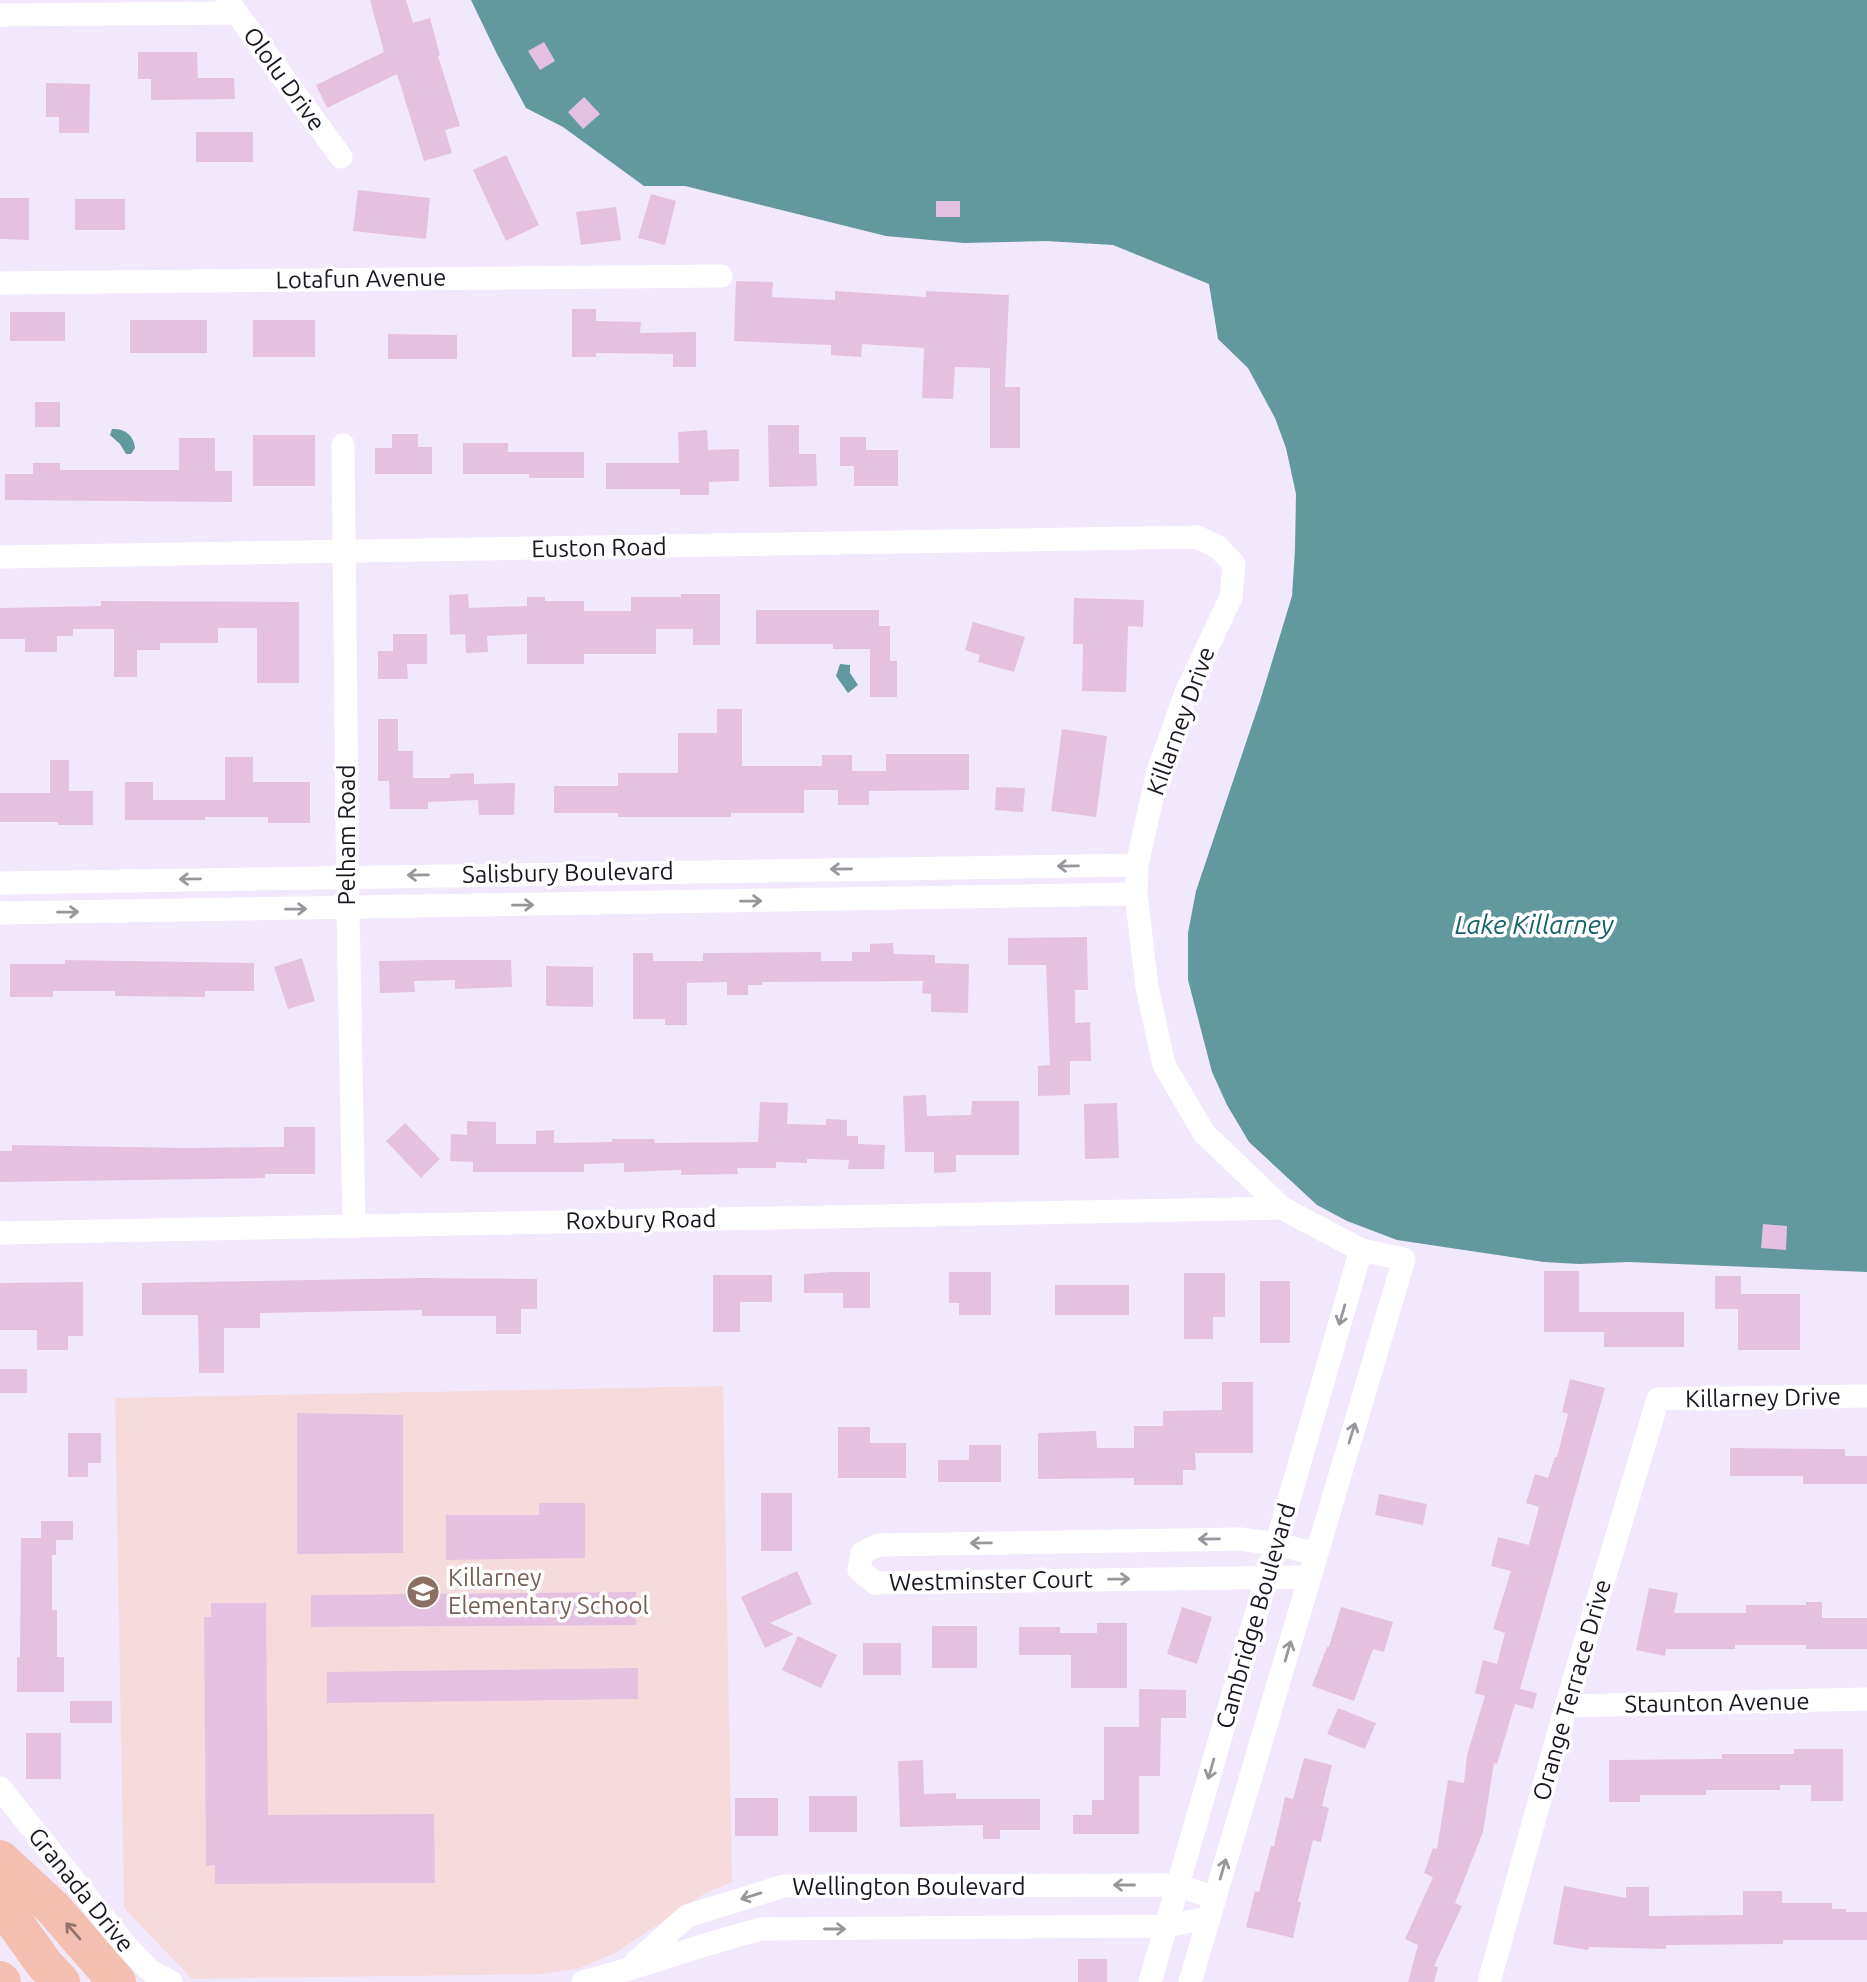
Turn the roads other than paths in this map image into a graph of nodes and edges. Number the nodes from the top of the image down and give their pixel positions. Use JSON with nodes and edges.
{"nodes":[{"id":1,"x":232,"y":6,"type":"edge"},
{"id":2,"x":0,"y":15,"type":"edge"},
{"id":3,"x":341,"y":158,"type":"dead end"},
{"id":4,"x":721,"y":275,"type":"dead end"},
{"id":5,"x":0,"y":283,"type":"edge"},
{"id":6,"x":343,"y":445,"type":"dead end"},
{"id":7,"x":1197,"y":537,"type":"joint"},
{"id":8,"x":345,"y":553,"type":"junction"},
{"id":9,"x":0,"y":557,"type":"edge"},
{"id":10,"x":1137,"y":864,"type":"junction"},
{"id":11,"x":348,"y":876,"type":"junction"},
{"id":12,"x":0,"y":883,"type":"edge"},
{"id":13,"x":1136,"y":894,"type":"junction"},
{"id":14,"x":348,"y":908,"type":"junction"},
{"id":15,"x":0,"y":913,"type":"edge"},
{"id":16,"x":1282,"y":1208,"type":"junction"},
{"id":17,"x":354,"y":1226,"type":"junction"},
{"id":18,"x":0,"y":1233,"type":"edge"},
{"id":19,"x":1361,"y":1250,"type":"junction"},
{"id":20,"x":1404,"y":1259,"type":"joint"},
{"id":21,"x":1867,"y":1396,"type":"edge"},
{"id":22,"x":1658,"y":1399,"type":"joint"},
{"id":23,"x":1277,"y":1544,"type":"junction"},
{"id":24,"x":1317,"y":1554,"type":"junction"},
{"id":25,"x":1267,"y":1576,"type":"junction"},
{"id":26,"x":1310,"y":1577,"type":"junction"},
{"id":27,"x":1867,"y":1699,"type":"edge"},
{"id":28,"x":1566,"y":1706,"type":"junction"},
{"id":29,"x":0,"y":1788,"type":"edge"},
{"id":30,"x":0,"y":1858,"type":"edge"},
{"id":31,"x":1178,"y":1885,"type":"junction"},
{"id":32,"x":0,"y":1902,"type":"edge"},
{"id":33,"x":1212,"y":1908,"type":"junction"},
{"id":34,"x":1166,"y":1926,"type":"junction"},
{"id":35,"x":627,"y":1970,"type":"junction"},
{"id":36,"x":61,"y":1982,"type":"edge"},
{"id":37,"x":117,"y":1982,"type":"edge"},
{"id":38,"x":171,"y":1982,"type":"edge"},
{"id":39,"x":583,"y":1982,"type":"edge"},
{"id":40,"x":1150,"y":1982,"type":"edge"},
{"id":41,"x":1191,"y":1982,"type":"edge"},
{"id":42,"x":1489,"y":1982,"type":"edge"}],
"edges":[{"from":1,"to":2,"type":"street"},
{"from":1,"to":3,"type":"street","name":"Ololu Drive"},
{"from":4,"to":5,"type":"street","name":"Lotafun Avenue"},
{"from":6,"to":8,"type":"street","name":"Pelham Road"},
{"from":7,"to":8,"type":"street","name":"Euston Road"},
{"from":7,"to":10,"type":"street","name":"Killarney Drive"},
{"from":8,"to":9,"type":"street","name":"Euston Road"},
{"from":8,"to":11,"type":"street","name":"Pelham Road"},
{"from":10,"to":11,"type":"street","name":"Salisbury Boulevard","one_way":true},
{"from":10,"to":13,"type":"street","name":"Killarney Drive"},
{"from":11,"to":12,"type":"street","name":"Salisbury Boulevard","one_way":true},
{"from":11,"to":14,"type":"street","name":"Pelham Road"},
{"from":14,"to":13,"type":"street","name":"Salisbury Boulevard","one_way":true},
{"from":13,"to":16,"type":"street","name":"Killarney Drive"},
{"from":15,"to":14,"type":"street","name":"Salisbury Boulevard","one_way":true},
{"from":14,"to":17,"type":"street","name":"Pelham Road"},
{"from":16,"to":17,"type":"street","name":"Roxbury Road"},
{"from":16,"to":19,"type":"street","name":"Killarney Drive"},
{"from":17,"to":18,"type":"street","name":"Roxbury Road"},
{"from":19,"to":20,"type":"street","name":"Killarney Drive"},
{"from":19,"to":23,"type":"street","name":"Cambridge Boulevard","one_way":true},
{"from":24,"to":20,"type":"street","name":"Cambridge Boulevard","one_way":true},
{"from":21,"to":22,"type":"street","name":"Killarney Drive"},
{"from":22,"to":28,"type":"street","name":"Orange Terrace Drive"},
{"from":23,"to":24,"type":"street","name":"Westminster Court"},
{"from":23,"to":25,"type":"street","name":"Cambridge Boulevard"},
{"from":23,"to":25,"type":"street","name":"Westminster Court","one_way":true},
{"from":24,"to":26,"type":"street","name":"Cambridge Boulevard"},
{"from":25,"to":26,"type":"street","name":"Westminster Court"},
{"from":25,"to":31,"type":"street","name":"Cambridge Boulevard","one_way":true},
{"from":33,"to":26,"type":"street","name":"Cambridge Boulevard","one_way":true},
{"from":27,"to":28,"type":"street","name":"Staunton Avenue"},
{"from":28,"to":42,"type":"street","name":"Orange Terrace Drive"},
{"from":29,"to":38,"type":"street","name":"Granada Drive"},
{"from":37,"to":30,"type":"highway","one_way":true},
{"from":31,"to":33,"type":"street","name":"Wellington Boulevard"},
{"from":31,"to":34,"type":"street","name":"Cambridge Boulevard"},
{"from":31,"to":35,"type":"street","name":"Wellington Boulevard","one_way":true},
{"from":32,"to":36,"type":"highway"},
{"from":33,"to":34,"type":"street","name":"Wellington Boulevard"},
{"from":33,"to":41,"type":"street","name":"Cambridge Boulevard"},
{"from":35,"to":34,"type":"street","name":"Wellington Boulevard","one_way":true},
{"from":34,"to":40,"type":"street","name":"Cambridge Boulevard"},
{"from":35,"to":39,"type":"street","name":"Wellington Boulevard"}]}
